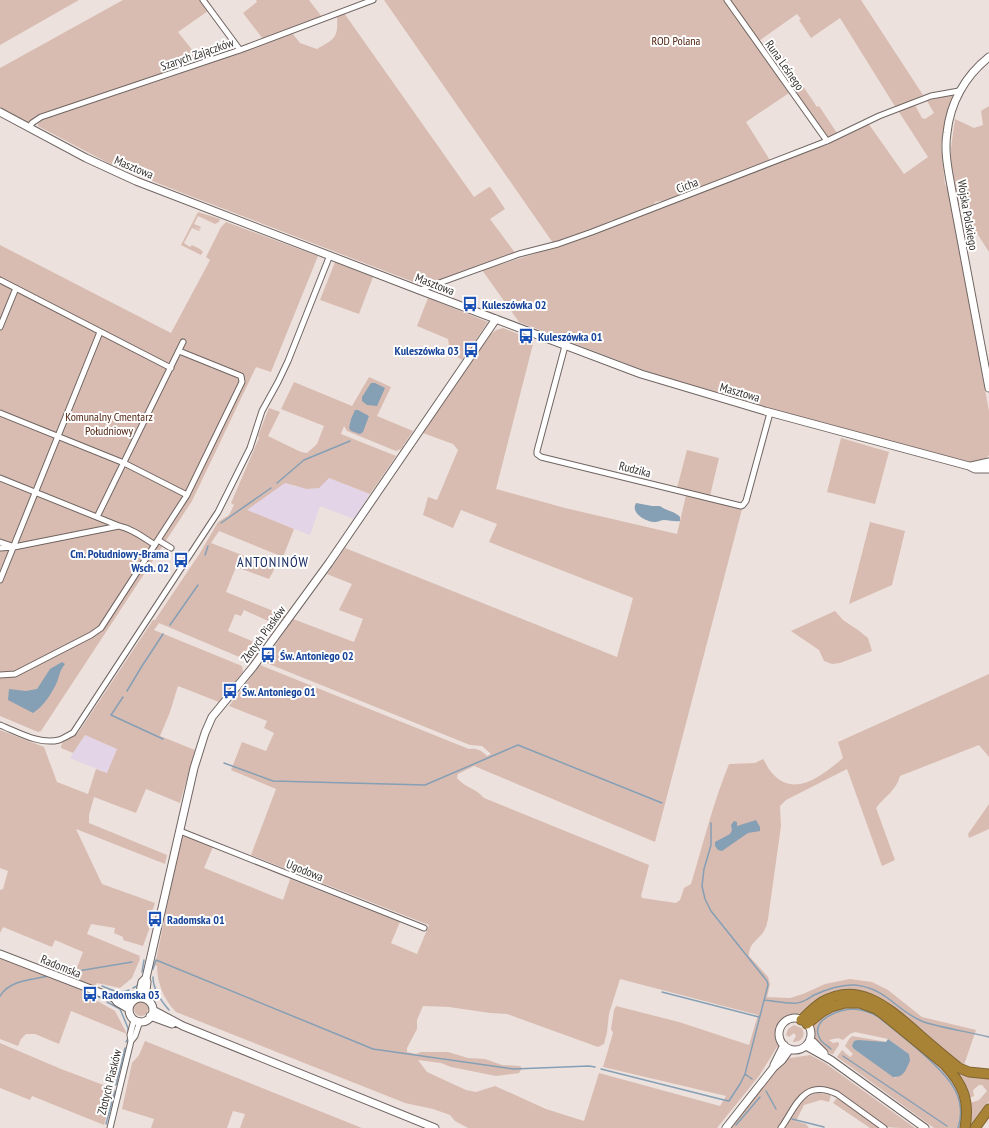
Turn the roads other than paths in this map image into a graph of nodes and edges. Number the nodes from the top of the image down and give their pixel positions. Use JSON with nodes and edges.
{"nodes":[{"id":1,"x":203,"y":0,"type":"edge"},
{"id":2,"x":373,"y":0,"type":"edge"},
{"id":3,"x":727,"y":0,"type":"edge"},
{"id":4,"x":240,"y":50,"type":"junction"},
{"id":5,"x":989,"y":57,"type":"edge"},
{"id":6,"x":959,"y":92,"type":"junction"},
{"id":7,"x":0,"y":112,"type":"edge"},
{"id":8,"x":29,"y":128,"type":"junction"},
{"id":9,"x":827,"y":141,"type":"junction"},
{"id":10,"x":330,"y":255,"type":"junction"},
{"id":11,"x":0,"y":280,"type":"edge"},
{"id":12,"x":16,"y":288,"type":"junction"},
{"id":13,"x":419,"y":290,"type":"junction"},
{"id":14,"x":496,"y":319,"type":"junction"},
{"id":15,"x":0,"y":326,"type":"edge"},
{"id":16,"x":100,"y":332,"type":"junction"},
{"id":17,"x":183,"y":342,"type":"dead end"},
{"id":18,"x":565,"y":346,"type":"junction"},
{"id":19,"x":179,"y":351,"type":"junction"},
{"id":20,"x":171,"y":368,"type":"junction"},
{"id":21,"x":989,"y":388,"type":"edge"},
{"id":22,"x":0,"y":413,"type":"edge"},
{"id":23,"x":770,"y":413,"type":"junction"},
{"id":24,"x":58,"y":436,"type":"junction"},
{"id":25,"x":989,"y":462,"type":"edge"},
{"id":26,"x":124,"y":463,"type":"junction"},
{"id":27,"x":969,"y":466,"type":"junction"},
{"id":28,"x":989,"y":469,"type":"edge"},
{"id":29,"x":0,"y":478,"type":"edge"},
{"id":30,"x":36,"y":492,"type":"junction"},
{"id":31,"x":187,"y":495,"type":"junction"},
{"id":32,"x":98,"y":517,"type":"junction"},
{"id":33,"x":119,"y":526,"type":"junction"},
{"id":34,"x":0,"y":542,"type":"edge"},
{"id":35,"x":157,"y":543,"type":"junction"},
{"id":36,"x":14,"y":547,"type":"junction"},
{"id":37,"x":0,"y":548,"type":"edge"},
{"id":38,"x":171,"y":548,"type":"dead end"},
{"id":39,"x":0,"y":580,"type":"edge"},
{"id":40,"x":0,"y":675,"type":"edge"},
{"id":41,"x":0,"y":725,"type":"edge"},
{"id":42,"x":180,"y":831,"type":"junction"},
{"id":43,"x":424,"y":928,"type":"dead end"},
{"id":44,"x":0,"y":954,"type":"edge"},
{"id":45,"x":142,"y":998,"type":"junction"},
{"id":46,"x":130,"y":1005,"type":"junction"},
{"id":47,"x":152,"y":1013,"type":"junction"},
{"id":48,"x":137,"y":1020,"type":"junction"},
{"id":49,"x":804,"y":1022,"type":"junction"},
{"id":50,"x":810,"y":1039,"type":"junction"},
{"id":51,"x":784,"y":1045,"type":"junction"},
{"id":52,"x":806,"y":1046,"type":"junction"},
{"id":53,"x":790,"y":1049,"type":"junction"},
{"id":54,"x":831,"y":1060,"type":"junction"},
{"id":55,"x":774,"y":1067,"type":"junction"},
{"id":56,"x":989,"y":1074,"type":"edge"},
{"id":57,"x":989,"y":1109,"type":"edge"},
{"id":58,"x":110,"y":1128,"type":"edge"},
{"id":59,"x":435,"y":1128,"type":"edge"},
{"id":60,"x":726,"y":1128,"type":"edge"},
{"id":61,"x":781,"y":1128,"type":"edge"},
{"id":62,"x":884,"y":1128,"type":"edge"},
{"id":63,"x":925,"y":1128,"type":"edge"},
{"id":64,"x":966,"y":1128,"type":"edge"},
{"id":65,"x":975,"y":1128,"type":"edge"}],
"edges":[{"from":1,"to":4,"type":"street"},
{"from":2,"to":4,"type":"street","name":"Szarych Zajączków"},
{"from":3,"to":9,"type":"street","name":"Runa Leśnego"},
{"from":4,"to":8,"type":"street","name":"Szarych Zajączków"},
{"from":5,"to":6,"type":"street","name":"Wojska Polskiego"},
{"from":6,"to":9,"type":"street","name":"Cicha"},
{"from":6,"to":21,"type":"street","name":"Wojska Polskiego"},
{"from":7,"to":8,"type":"street","name":"Masztowa"},
{"from":8,"to":10,"type":"street","name":"Masztowa"},
{"from":9,"to":13,"type":"street","name":"Cicha"},
{"from":10,"to":13,"type":"street","name":"Masztowa"},
{"from":10,"to":41,"type":"street"},
{"from":11,"to":12,"type":"street"},
{"from":12,"to":15,"type":"street"},
{"from":12,"to":16,"type":"street"},
{"from":13,"to":14,"type":"street","name":"Masztowa"},
{"from":14,"to":18,"type":"street","name":"Masztowa"},
{"from":14,"to":42,"type":"street","name":"Złotych Piasków"},
{"from":16,"to":20,"type":"street"},
{"from":16,"to":24,"type":"street"},
{"from":17,"to":19,"type":"street"},
{"from":18,"to":23,"type":"street","name":"Masztowa"},
{"from":18,"to":23,"type":"street","name":"Rudzika"},
{"from":19,"to":20,"type":"street"},
{"from":19,"to":31,"type":"street"},
{"from":20,"to":26,"type":"street"},
{"from":22,"to":24,"type":"street"},
{"from":23,"to":27,"type":"street","name":"Masztowa"},
{"from":24,"to":26,"type":"street"},
{"from":24,"to":30,"type":"street"},
{"from":25,"to":27,"type":"street","name":"Masztowa"},
{"from":26,"to":31,"type":"street"},
{"from":26,"to":32,"type":"street"},
{"from":27,"to":28,"type":"street","name":"Masztowa"},
{"from":29,"to":30,"type":"street"},
{"from":30,"to":32,"type":"street"},
{"from":30,"to":36,"type":"street"},
{"from":31,"to":35,"type":"street"},
{"from":32,"to":33,"type":"street"},
{"from":33,"to":35,"type":"street"},
{"from":33,"to":36,"type":"street"},
{"from":34,"to":36,"type":"street"},
{"from":35,"to":38,"type":"street"},
{"from":35,"to":40,"type":"street"},
{"from":36,"to":37,"type":"street"},
{"from":36,"to":39,"type":"street"},
{"from":42,"to":43,"type":"street","name":"Ugodowa"},
{"from":42,"to":45,"type":"street","name":"Złotych Piasków"},
{"from":44,"to":46,"type":"street","name":"Radomska"},
{"from":45,"to":46,"type":"street"},
{"from":45,"to":47,"type":"street"},
{"from":46,"to":48,"type":"street"},
{"from":47,"to":48,"type":"street"},
{"from":47,"to":59,"type":"street"},
{"from":48,"to":58,"type":"street","name":"Złotych Piasków"},
{"from":49,"to":50,"type":"street"},
{"from":49,"to":51,"type":"street"},
{"from":49,"to":56,"type":"highway"},
{"from":49,"to":64,"type":"highway"},
{"from":50,"to":52,"type":"street"},
{"from":50,"to":54,"type":"street"},
{"from":51,"to":53,"type":"street"},
{"from":51,"to":55,"type":"street"},
{"from":52,"to":53,"type":"street"},
{"from":52,"to":54,"type":"street"},
{"from":53,"to":55,"type":"street"},
{"from":54,"to":63,"type":"street"},
{"from":55,"to":60,"type":"street"},
{"from":57,"to":65,"type":"highway"},
{"from":61,"to":62,"type":"street"}]}
